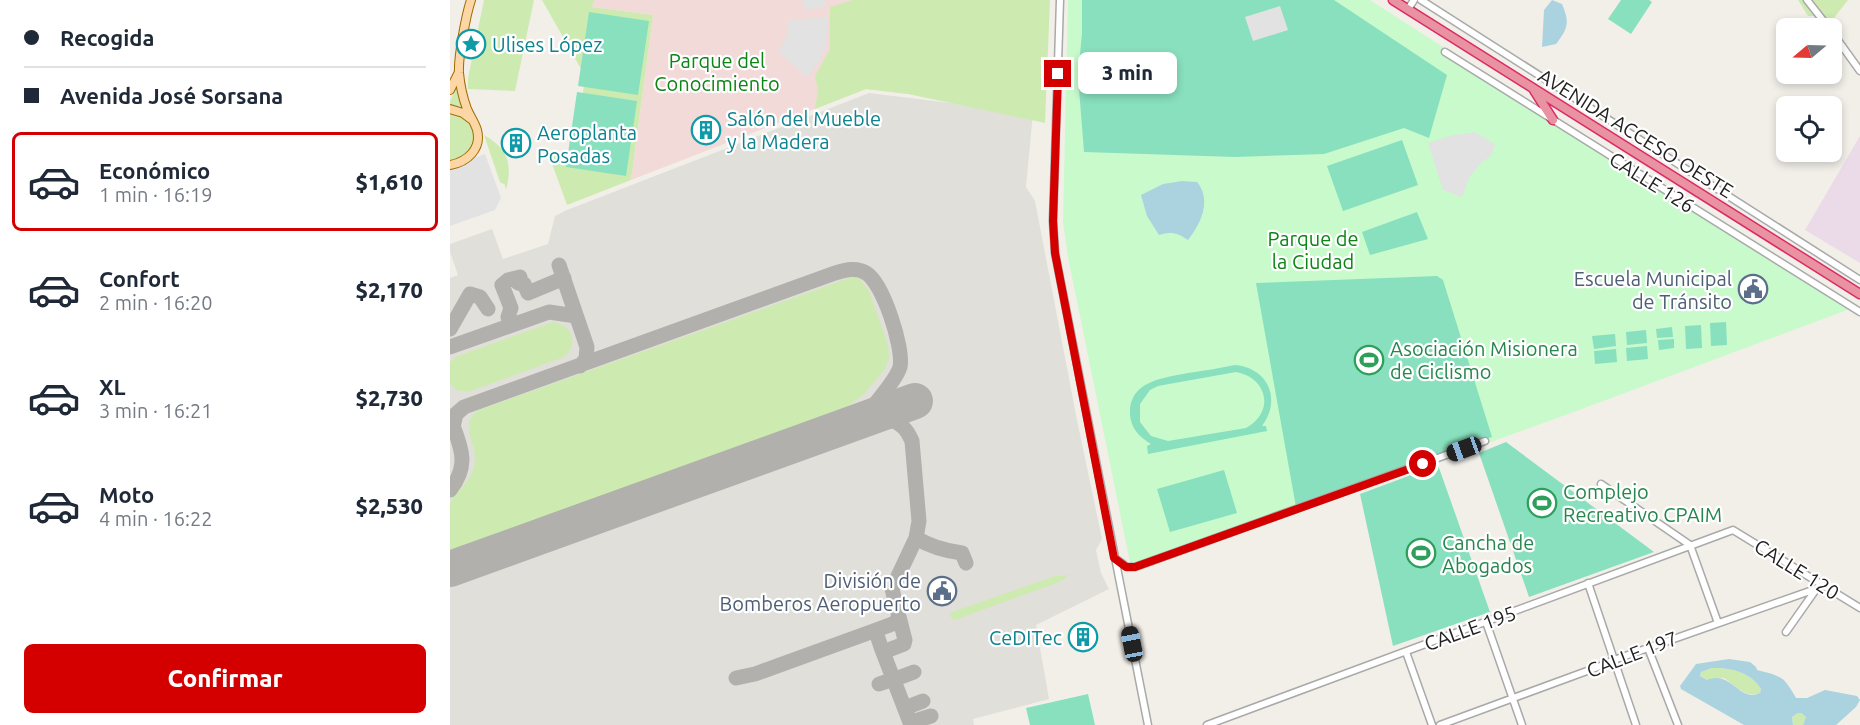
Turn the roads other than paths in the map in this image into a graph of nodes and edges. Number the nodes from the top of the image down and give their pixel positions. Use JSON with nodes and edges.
{"nodes":[{"id":1,"x":466,"y":0,"type":"edge"},
{"id":2,"x":471,"y":0,"type":"edge"},
{"id":3,"x":1060,"y":0,"type":"edge"},
{"id":4,"x":1393,"y":0,"type":"edge"},
{"id":5,"x":1414,"y":0,"type":"edge"},
{"id":6,"x":1421,"y":0,"type":"edge"},
{"id":7,"x":1810,"y":1,"type":"edge"},
{"id":8,"x":1408,"y":9,"type":"junction"},
{"id":9,"x":467,"y":11,"type":"junction"},
{"id":10,"x":1822,"y":18,"type":"edge"},
{"id":11,"x":1842,"y":46,"type":"edge"},
{"id":12,"x":1445,"y":52,"type":"dead end"},
{"id":13,"x":1860,"y":71,"type":"edge"},
{"id":14,"x":459,"y":72,"type":"junction"},
{"id":15,"x":1532,"y":87,"type":"junction"},
{"id":16,"x":450,"y":90,"type":"edge"},
{"id":17,"x":450,"y":110,"type":"edge"},
{"id":18,"x":472,"y":120,"type":"junction"},
{"id":19,"x":1553,"y":120,"type":"junction"},
{"id":20,"x":450,"y":165,"type":"edge"},
{"id":21,"x":1860,"y":280,"type":"edge"},
{"id":22,"x":1860,"y":294,"type":"edge"},
{"id":23,"x":1860,"y":312,"type":"edge"},
{"id":24,"x":1485,"y":441,"type":"dead end"},
{"id":25,"x":1601,"y":484,"type":"dead end"},
{"id":26,"x":1733,"y":530,"type":"joint"},
{"id":27,"x":1690,"y":545,"type":"junction"},
{"id":28,"x":1114,"y":558,"type":"junction"},
{"id":29,"x":1588,"y":583,"type":"junction"},
{"id":30,"x":1821,"y":587,"type":"junction"},
{"id":31,"x":1860,"y":608,"type":"edge"},
{"id":32,"x":1486,"y":622,"type":"junction"},
{"id":33,"x":1718,"y":623,"type":"junction"},
{"id":34,"x":1786,"y":632,"type":"dead end"},
{"id":35,"x":1648,"y":648,"type":"junction"},
{"id":36,"x":1406,"y":652,"type":"junction"},
{"id":37,"x":1614,"y":660,"type":"junction"},
{"id":38,"x":1513,"y":699,"type":"junction"},
{"id":39,"x":1148,"y":725,"type":"edge"},
{"id":40,"x":1207,"y":725,"type":"edge"},
{"id":41,"x":1432,"y":725,"type":"edge"},
{"id":42,"x":1440,"y":725,"type":"edge"},
{"id":43,"x":1522,"y":725,"type":"edge"},
{"id":44,"x":1636,"y":725,"type":"edge"},
{"id":45,"x":1677,"y":725,"type":"edge"}],
"edges":[{"from":1,"to":9,"type":"main road"},
{"from":2,"to":9,"type":"main road"},
{"from":3,"to":28,"type":"street"},
{"from":4,"to":8,"type":"highway","name":"AVENIDA ACCESO OESTE"},
{"from":5,"to":8,"type":"street"},
{"from":6,"to":21,"type":"street"},
{"from":7,"to":10,"type":"street"},
{"from":8,"to":15,"type":"highway","name":"AVENIDA ACCESO OESTE"},
{"from":9,"to":14,"type":"main road"},
{"from":11,"to":13,"type":"street"},
{"from":12,"to":19,"type":"street","name":"CALLE 126"},
{"from":14,"to":16,"type":"main road"},
{"from":14,"to":18,"type":"main road"},
{"from":15,"to":19,"type":"highway"},
{"from":15,"to":22,"type":"highway","name":"AVENIDA ACCESO OESTE"},
{"from":17,"to":18,"type":"main road"},
{"from":18,"to":20,"type":"main road"},
{"from":19,"to":23,"type":"street","name":"CALLE 126"},
{"from":24,"to":28,"type":"street"},
{"from":25,"to":27,"type":"street"},
{"from":26,"to":27,"type":"street","name":"CALLE 195"},
{"from":26,"to":30,"type":"street","name":"CALLE 120"},
{"from":27,"to":29,"type":"street","name":"CALLE 195"},
{"from":27,"to":33,"type":"street"},
{"from":28,"to":39,"type":"street"},
{"from":29,"to":32,"type":"street","name":"CALLE 195"},
{"from":29,"to":37,"type":"street"},
{"from":30,"to":31,"type":"street","name":"CALLE 120"},
{"from":30,"to":33,"type":"street","name":"CALLE 197"},
{"from":30,"to":34,"type":"street"},
{"from":32,"to":36,"type":"street","name":"CALLE 195"},
{"from":32,"to":38,"type":"street"},
{"from":33,"to":35,"type":"street","name":"CALLE 197"},
{"from":35,"to":37,"type":"street","name":"CALLE 197"},
{"from":35,"to":45,"type":"street"},
{"from":36,"to":40,"type":"street","name":"CALLE 195"},
{"from":36,"to":41,"type":"street"},
{"from":37,"to":38,"type":"street","name":"CALLE 197"},
{"from":37,"to":44,"type":"street"},
{"from":38,"to":42,"type":"street","name":"CALLE 197"},
{"from":38,"to":43,"type":"street"}]}
